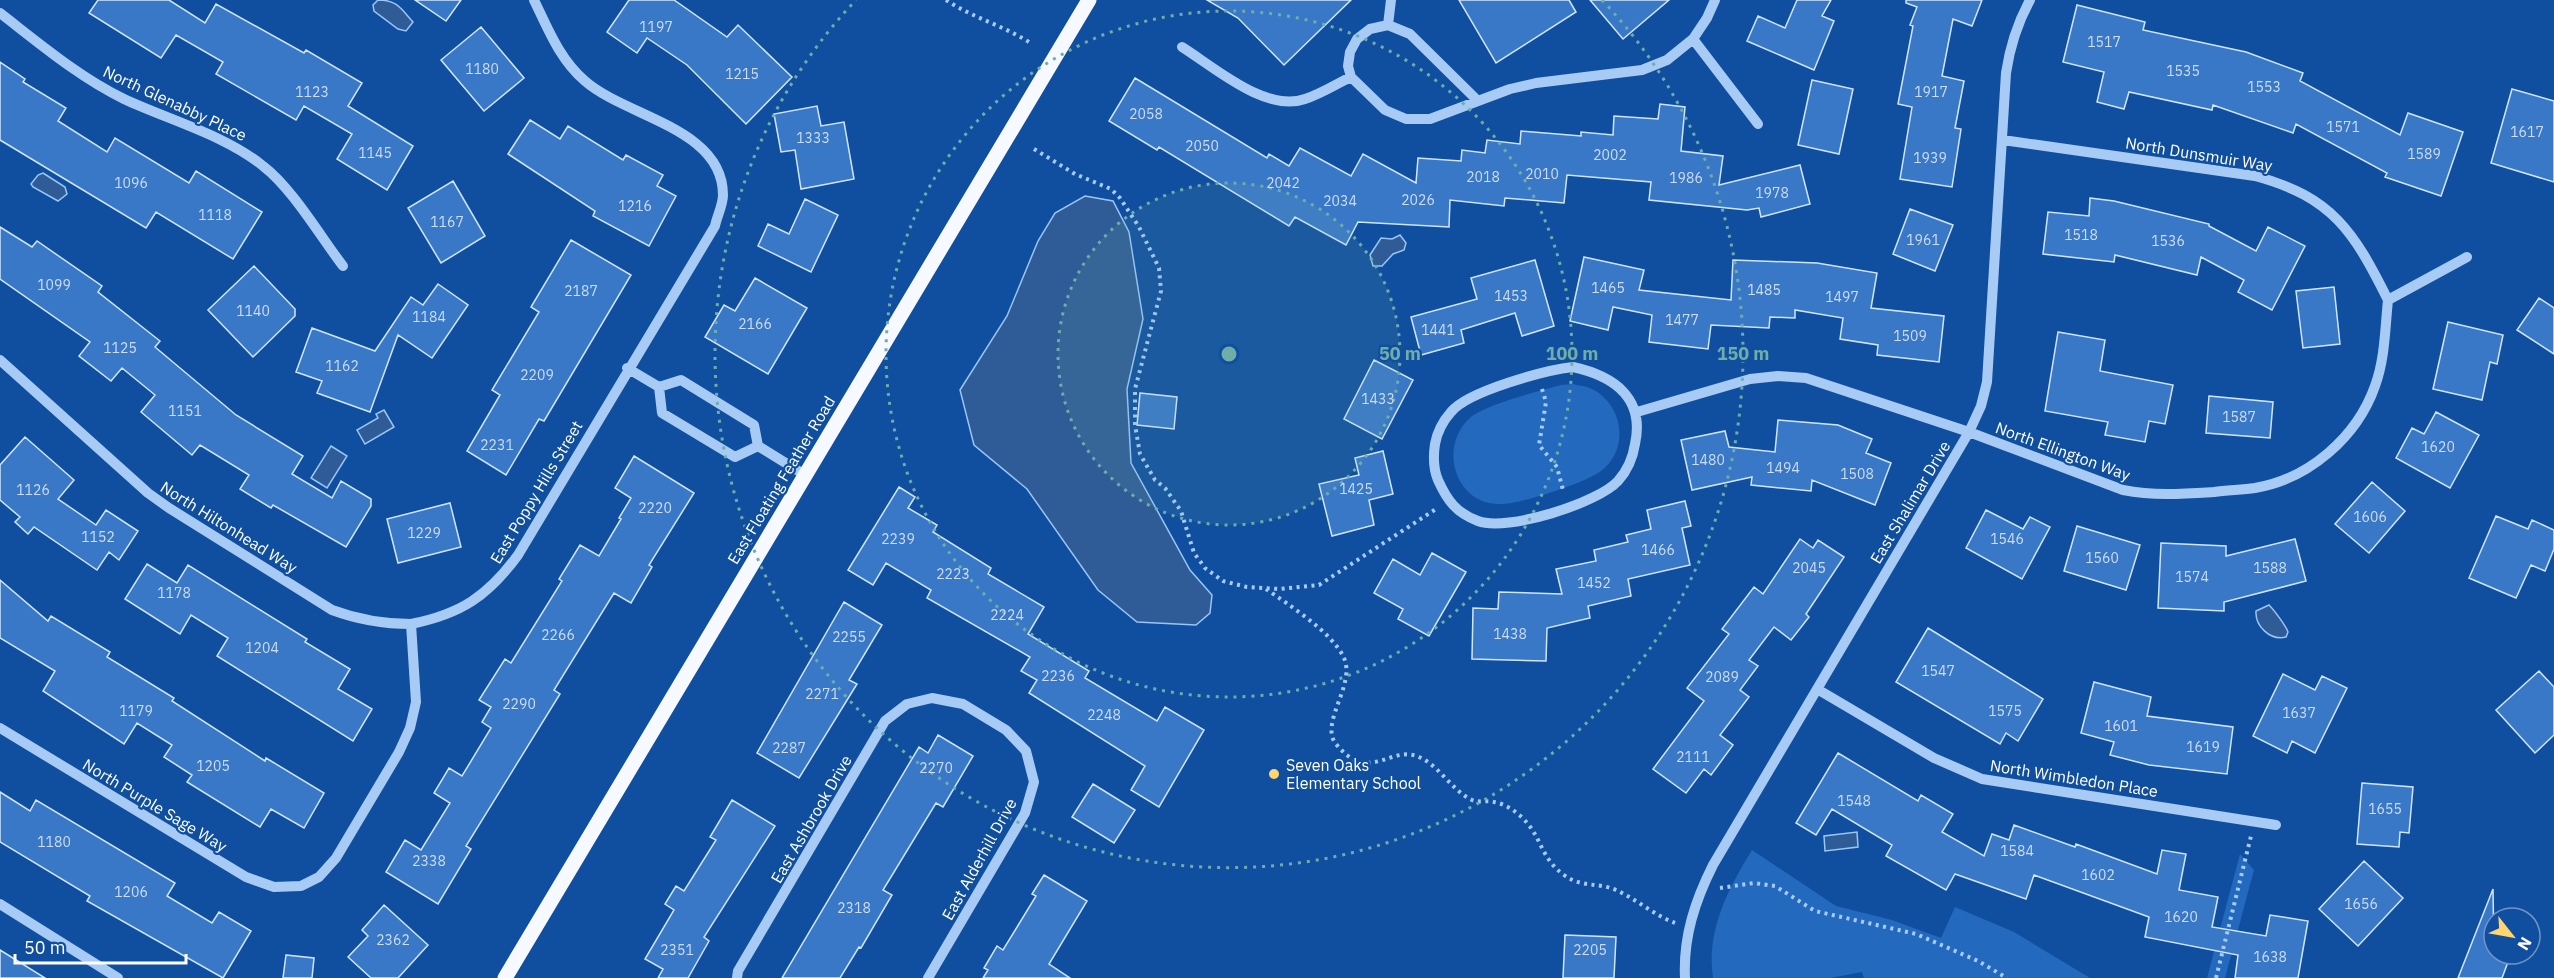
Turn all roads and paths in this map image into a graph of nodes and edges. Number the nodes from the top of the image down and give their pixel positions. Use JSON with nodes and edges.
{"nodes":[{"id":1,"x":534,"y":0,"type":"edge"},
{"id":2,"x":946,"y":0,"type":"edge"},
{"id":3,"x":1089,"y":0,"type":"edge"},
{"id":4,"x":1391,"y":0,"type":"edge"},
{"id":5,"x":1715,"y":0,"type":"edge"},
{"id":6,"x":2030,"y":0,"type":"edge"},
{"id":7,"x":0,"y":14,"type":"edge"},
{"id":8,"x":1388,"y":25,"type":"junction"},
{"id":9,"x":1694,"y":39,"type":"junction"},
{"id":10,"x":1032,"y":44,"type":"dead end"},
{"id":11,"x":1182,"y":47,"type":"dead end"},
{"id":12,"x":1351,"y":77,"type":"junction"},
{"id":13,"x":1479,"y":101,"type":"junction"},
{"id":14,"x":1758,"y":124,"type":"dead end"},
{"id":15,"x":2003,"y":140,"type":"junction"},
{"id":16,"x":1034,"y":149,"type":"dead end"},
{"id":17,"x":2467,"y":257,"type":"dead end"},
{"id":18,"x":343,"y":266,"type":"dead end"},
{"id":19,"x":2388,"y":300,"type":"junction"},
{"id":20,"x":0,"y":360,"type":"edge"},
{"id":21,"x":627,"y":368,"type":"junction"},
{"id":22,"x":659,"y":387,"type":"junction"},
{"id":23,"x":1542,"y":388,"type":"dead end"},
{"id":24,"x":1636,"y":412,"type":"junction"},
{"id":25,"x":1969,"y":432,"type":"junction"},
{"id":26,"x":758,"y":446,"type":"junction"},
{"id":27,"x":805,"y":475,"type":"junction"},
{"id":28,"x":1563,"y":490,"type":"dead end"},
{"id":29,"x":1436,"y":509,"type":"dead end"},
{"id":30,"x":1265,"y":588,"type":"junction"},
{"id":31,"x":411,"y":624,"type":"junction"},
{"id":32,"x":1817,"y":689,"type":"junction"},
{"id":33,"x":932,"y":698,"type":"joint"},
{"id":34,"x":0,"y":728,"type":"edge"},
{"id":35,"x":2254,"y":822,"type":"junction"},
{"id":36,"x":2276,"y":825,"type":"dead end"},
{"id":37,"x":1701,"y":889,"type":"junction"},
{"id":38,"x":0,"y":904,"type":"edge"},
{"id":39,"x":1689,"y":927,"type":"junction"},
{"id":40,"x":118,"y":978,"type":"edge"},
{"id":41,"x":504,"y":978,"type":"edge"},
{"id":42,"x":737,"y":978,"type":"edge"},
{"id":43,"x":928,"y":978,"type":"edge"},
{"id":44,"x":1685,"y":978,"type":"edge"},
{"id":45,"x":2007,"y":978,"type":"edge"},
{"id":46,"x":2216,"y":978,"type":"edge"}],
"edges":[{"from":1,"to":21,"type":"street","name":"East Poppy Hills Street"},
{"from":2,"to":10,"type":"path"},
{"from":3,"to":27,"type":"main road","name":"East Floating Feather Road"},
{"from":4,"to":8,"type":"street"},
{"from":5,"to":9,"type":"street"},
{"from":6,"to":15,"type":"street","name":"East Shalimar Drive"},
{"from":7,"to":18,"type":"street","name":"North Glenabby Place"},
{"from":8,"to":12,"type":"street"},
{"from":8,"to":13,"type":"street"},
{"from":9,"to":13,"type":"street"},
{"from":9,"to":14,"type":"street"},
{"from":11,"to":12,"type":"street"},
{"from":12,"to":13,"type":"street"},
{"from":15,"to":19,"type":"street","name":"North Dunsmuir Way"},
{"from":15,"to":25,"type":"street","name":"East Shalimar Drive"},
{"from":16,"to":30,"type":"path"},
{"from":17,"to":19,"type":"street"},
{"from":19,"to":25,"type":"street","name":"North Ellington Way"},
{"from":20,"to":31,"type":"street","name":"North Hiltonhead Way"},
{"from":21,"to":22,"type":"street"},
{"from":21,"to":31,"type":"street","name":"East Poppy Hills Street"},
{"from":22,"to":26,"type":"street"},
{"from":22,"to":26,"type":"street"},
{"from":23,"to":28,"type":"path"},
{"from":24,"to":24,"type":"street"},
{"from":24,"to":25,"type":"street","name":"North Ellington Way"},
{"from":25,"to":32,"type":"street","name":"East Shalimar Drive"},
{"from":26,"to":27,"type":"street"},
{"from":27,"to":41,"type":"main road","name":"East Floating Feather Road"},
{"from":29,"to":30,"type":"path"},
{"from":30,"to":39,"type":"path"},
{"from":31,"to":34,"type":"street","name":"North Purple Sage Way"},
{"from":32,"to":35,"type":"street","name":"North Wimbledon Place"},
{"from":32,"to":37,"type":"street","name":"East Shalimar Drive"},
{"from":33,"to":42,"type":"street","name":"East Ashbrook Drive"},
{"from":33,"to":43,"type":"street","name":"East Alderhill Drive"},
{"from":35,"to":36,"type":"street","name":"North Wimbledon Place"},
{"from":35,"to":46,"type":"path"},
{"from":37,"to":39,"type":"street","name":"East Shalimar Drive"},
{"from":37,"to":45,"type":"path"},
{"from":38,"to":40,"type":"street"},
{"from":39,"to":44,"type":"street","name":"East Shalimar Drive"}]}
